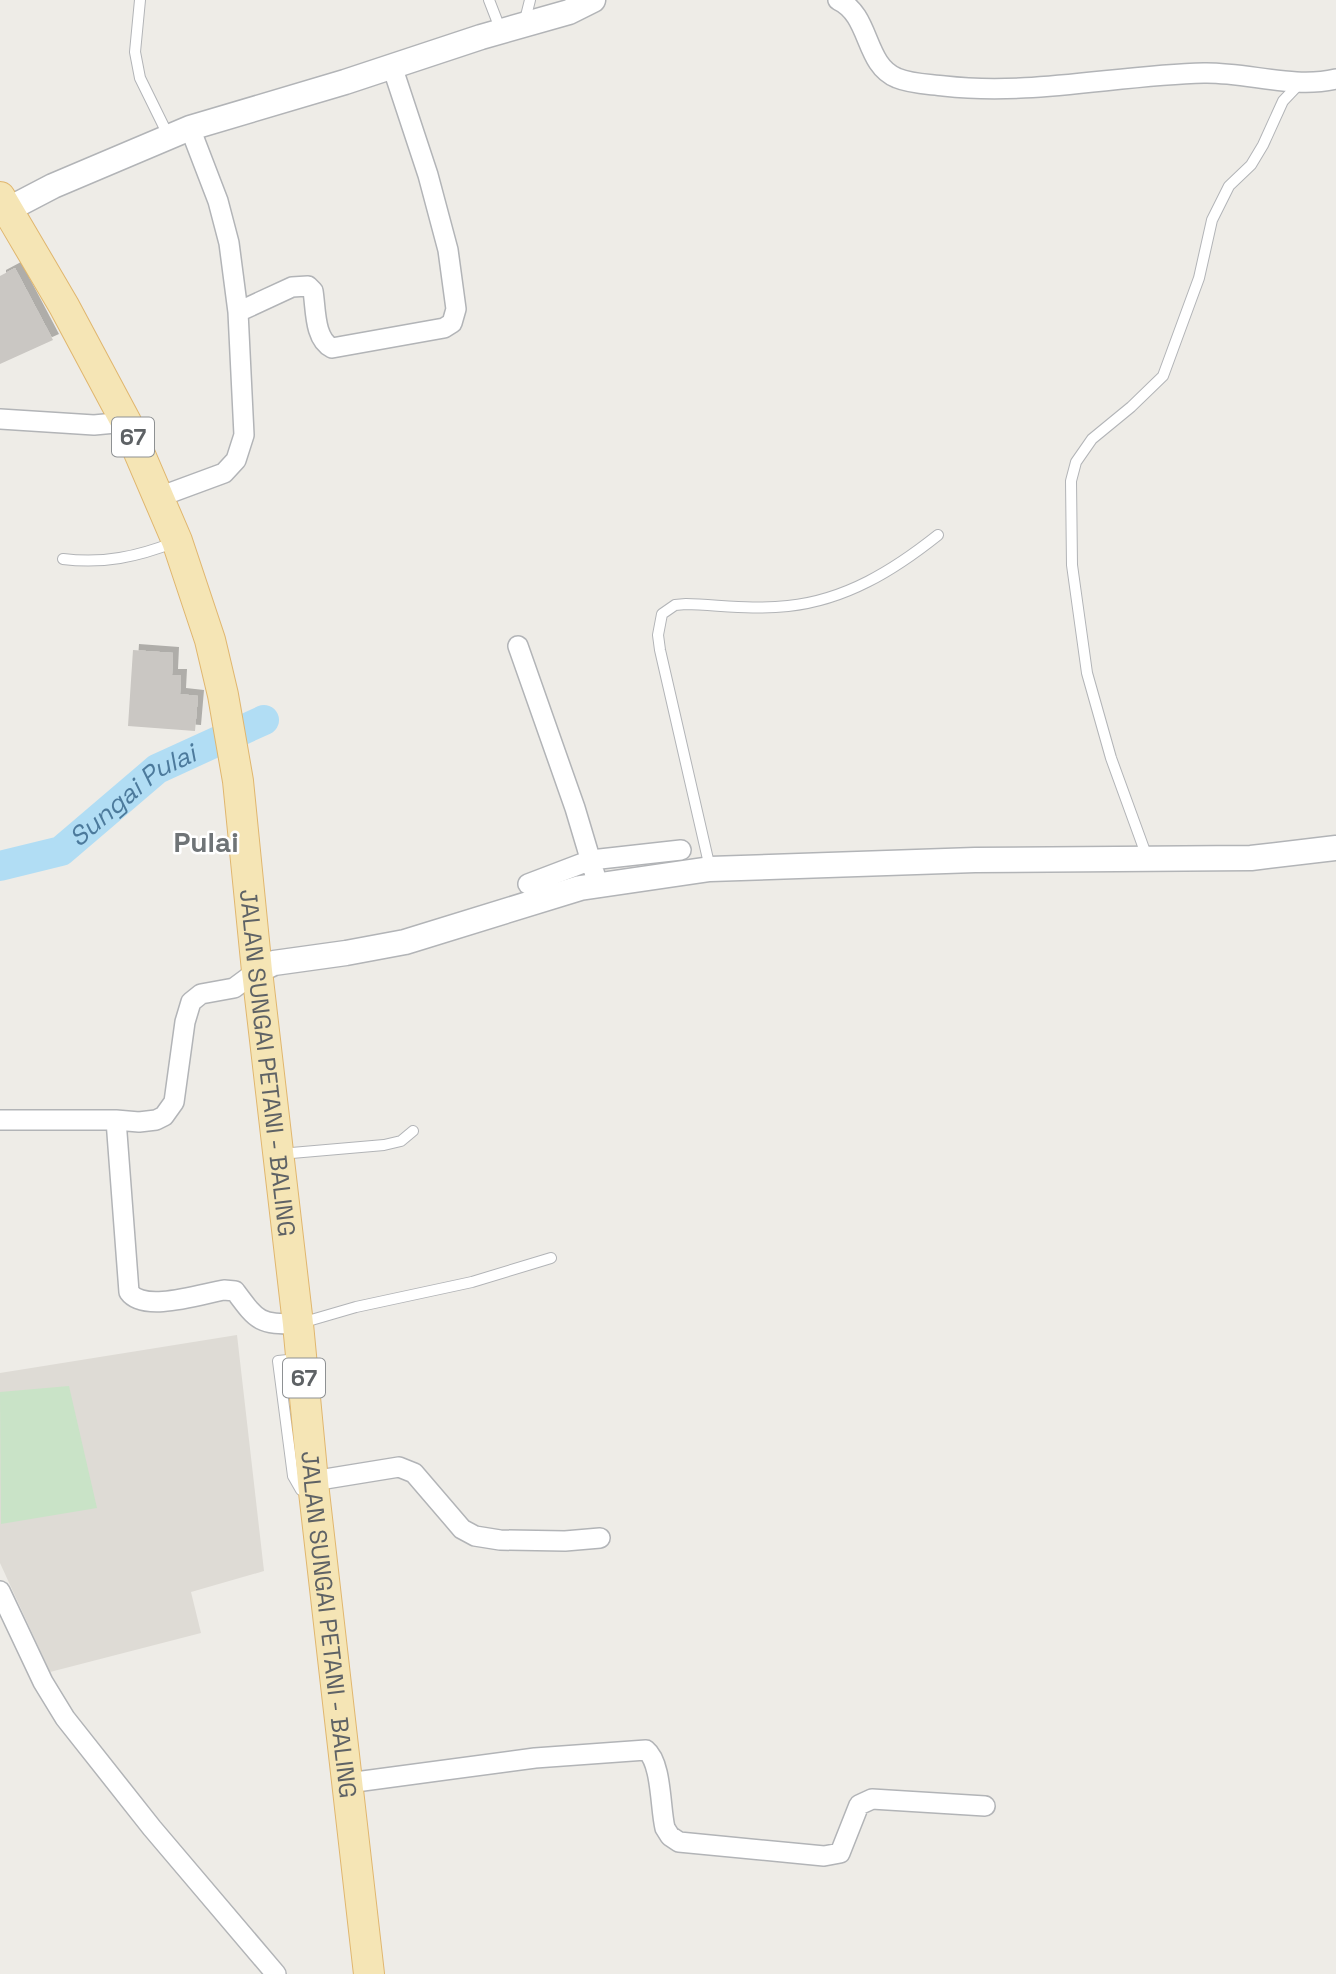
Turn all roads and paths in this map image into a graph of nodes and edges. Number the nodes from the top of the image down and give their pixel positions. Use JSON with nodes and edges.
{"nodes":[{"id":1,"x":139,"y":0,"type":"edge"},
{"id":2,"x":489,"y":0,"type":"edge"},
{"id":3,"x":593,"y":0,"type":"edge"},
{"id":4,"x":838,"y":0,"type":"edge"},
{"id":5,"x":527,"y":12,"type":"edge"},
{"id":6,"x":501,"y":31,"type":"junction"},
{"id":7,"x":392,"y":66,"type":"junction"},
{"id":8,"x":1336,"y":79,"type":"edge"},
{"id":9,"x":1301,"y":81,"type":"junction"},
{"id":10,"x":180,"y":133,"type":"junction"},
{"id":11,"x":4,"y":203,"type":"edge"},
{"id":12,"x":238,"y":312,"type":"junction"},
{"id":13,"x":0,"y":419,"type":"edge"},
{"id":14,"x":126,"y":422,"type":"junction"},
{"id":15,"x":159,"y":497,"type":"junction"},
{"id":16,"x":938,"y":535,"type":"dead end"},
{"id":17,"x":177,"y":541,"type":"junction"},
{"id":18,"x":63,"y":559,"type":"dead end"},
{"id":19,"x":518,"y":646,"type":"dead end"},
{"id":20,"x":1336,"y":848,"type":"edge"},
{"id":21,"x":681,"y":850,"type":"dead end"},
{"id":22,"x":1148,"y":859,"type":"junction"},
{"id":23,"x":591,"y":860,"type":"junction"},
{"id":24,"x":710,"y":869,"type":"junction"},
{"id":25,"x":528,"y":884,"type":"dead end"},
{"id":26,"x":598,"y":885,"type":"junction"},
{"id":27,"x":257,"y":971,"type":"junction"},
{"id":28,"x":0,"y":1120,"type":"edge"},
{"id":29,"x":116,"y":1120,"type":"junction"},
{"id":30,"x":413,"y":1131,"type":"dead end"},
{"id":31,"x":279,"y":1154,"type":"junction"},
{"id":32,"x":551,"y":1258,"type":"dead end"},
{"id":33,"x":298,"y":1324,"type":"junction"},
{"id":34,"x":313,"y":1486,"type":"junction"},
{"id":35,"x":600,"y":1538,"type":"dead end"},
{"id":36,"x":0,"y":1591,"type":"edge"},
{"id":37,"x":348,"y":1783,"type":"junction"},
{"id":38,"x":985,"y":1806,"type":"dead end"},
{"id":39,"x":276,"y":1974,"type":"edge"},
{"id":40,"x":369,"y":1974,"type":"edge"}],
"edges":[{"from":1,"to":10,"type":"lane"},
{"from":2,"to":6,"type":"lane"},
{"from":3,"to":5,"type":"street"},
{"from":4,"to":9,"type":"street"},
{"from":5,"to":6,"type":"street"},
{"from":6,"to":7,"type":"street"},
{"from":7,"to":10,"type":"street"},
{"from":7,"to":12,"type":"street"},
{"from":8,"to":9,"type":"street"},
{"from":9,"to":22,"type":"lane"},
{"from":10,"to":11,"type":"street"},
{"from":10,"to":12,"type":"street"},
{"from":11,"to":14,"type":"main road","name":"JALAN SUNGAI PETANI - BALING","number":"67"},
{"from":12,"to":15,"type":"street"},
{"from":13,"to":14,"type":"street"},
{"from":14,"to":15,"type":"main road","name":"JALAN SUNGAI PETANI - BALING","number":"67"},
{"from":15,"to":17,"type":"main road","name":"JALAN SUNGAI PETANI - BALING","number":"67"},
{"from":16,"to":24,"type":"lane"},
{"from":17,"to":18,"type":"lane"},
{"from":17,"to":27,"type":"main road","name":"JALAN SUNGAI PETANI - BALING","number":"67"},
{"from":19,"to":23,"type":"street"},
{"from":20,"to":22,"type":"street"},
{"from":21,"to":23,"type":"street"},
{"from":22,"to":24,"type":"street"},
{"from":23,"to":25,"type":"street"},
{"from":23,"to":26,"type":"street"},
{"from":24,"to":26,"type":"street"},
{"from":26,"to":27,"type":"street"},
{"from":27,"to":29,"type":"street"},
{"from":27,"to":31,"type":"main road","name":"JALAN SUNGAI PETANI - BALING","number":"67"},
{"from":28,"to":29,"type":"street"},
{"from":29,"to":33,"type":"street"},
{"from":30,"to":31,"type":"lane"},
{"from":31,"to":33,"type":"main road","name":"JALAN SUNGAI PETANI - BALING","number":"67"},
{"from":32,"to":33,"type":"lane"},
{"from":33,"to":34,"type":"main road","name":"JALAN SUNGAI PETANI - BALING","number":"67"},
{"from":34,"to":35,"type":"street"},
{"from":34,"to":37,"type":"main road","name":"JALAN SUNGAI PETANI - BALING","number":"67"},
{"from":36,"to":39,"type":"street"},
{"from":37,"to":38,"type":"street"},
{"from":37,"to":40,"type":"main road","name":"JALAN SUNGAI PETANI - BALING","number":"67"}]}
